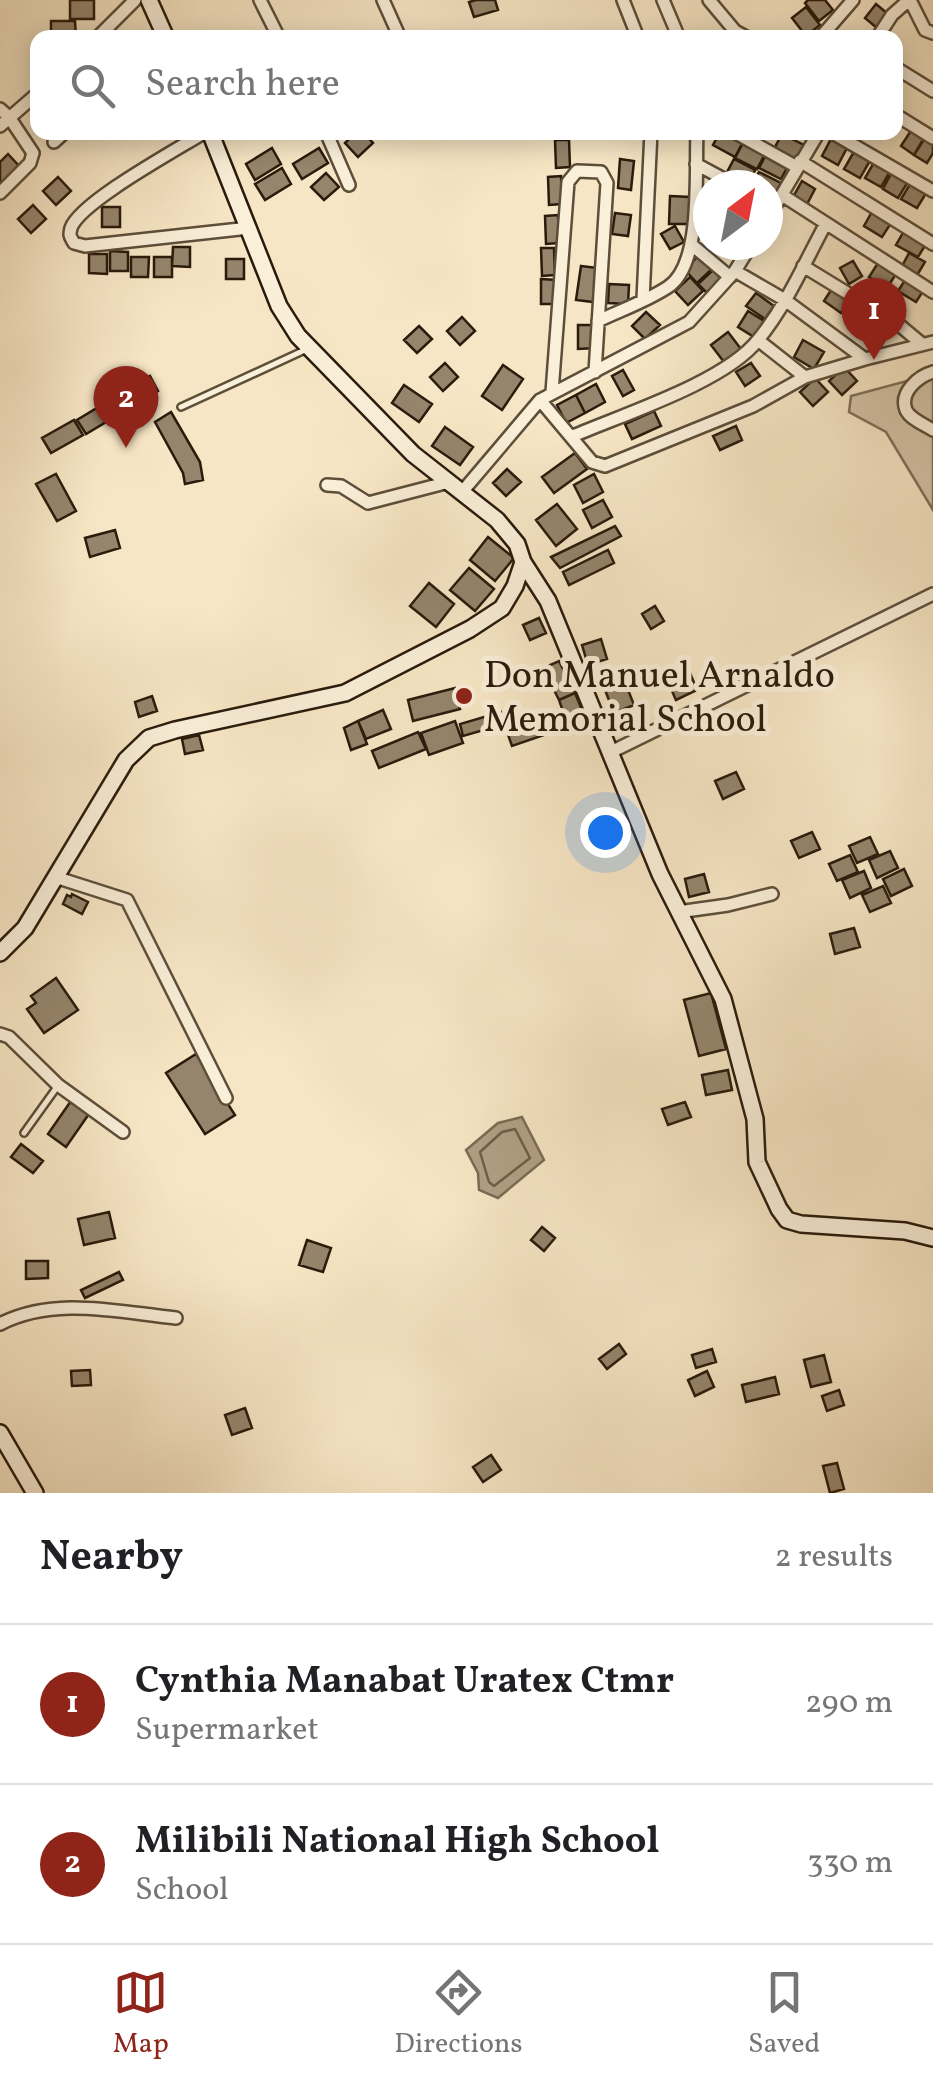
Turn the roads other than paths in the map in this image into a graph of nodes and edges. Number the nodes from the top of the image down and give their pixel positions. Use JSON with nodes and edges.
{"nodes":[{"id":1,"x":136,"y":0,"type":"edge"},
{"id":2,"x":148,"y":0,"type":"edge"},
{"id":3,"x":260,"y":0,"type":"edge"},
{"id":4,"x":383,"y":0,"type":"edge"},
{"id":5,"x":622,"y":0,"type":"edge"},
{"id":6,"x":663,"y":0,"type":"edge"},
{"id":7,"x":709,"y":0,"type":"edge"},
{"id":8,"x":853,"y":0,"type":"edge"},
{"id":9,"x":909,"y":0,"type":"edge"},
{"id":10,"x":105,"y":30,"type":"edge"},
{"id":11,"x":162,"y":30,"type":"edge"},
{"id":12,"x":274,"y":30,"type":"edge"},
{"id":13,"x":396,"y":30,"type":"edge"},
{"id":14,"x":635,"y":30,"type":"edge"},
{"id":15,"x":676,"y":30,"type":"edge"},
{"id":16,"x":729,"y":30,"type":"edge"},
{"id":17,"x":827,"y":30,"type":"edge"},
{"id":18,"x":882,"y":30,"type":"edge"},
{"id":19,"x":933,"y":33,"type":"edge"},
{"id":20,"x":903,"y":72,"type":"edge"},
{"id":21,"x":933,"y":91,"type":"edge"},
{"id":22,"x":30,"y":98,"type":"edge"},
{"id":23,"x":3,"y":117,"type":"edge"},
{"id":24,"x":903,"y":119,"type":"edge"},
{"id":25,"x":933,"y":138,"type":"edge"},
{"id":26,"x":194,"y":140,"type":"edge"},
{"id":27,"x":210,"y":140,"type":"edge"},
{"id":28,"x":329,"y":140,"type":"edge"},
{"id":29,"x":650,"y":140,"type":"edge"},
{"id":30,"x":697,"y":140,"type":"edge"},
{"id":31,"x":750,"y":140,"type":"edge"},
{"id":32,"x":814,"y":140,"type":"edge"},
{"id":33,"x":844,"y":140,"type":"edge"},
{"id":34,"x":696,"y":164,"type":"junction"},
{"id":35,"x":799,"y":164,"type":"junction"},
{"id":36,"x":707,"y":170,"type":"edge"},
{"id":37,"x":349,"y":185,"type":"dead end"},
{"id":38,"x":933,"y":191,"type":"edge"},
{"id":39,"x":0,"y":192,"type":"edge"},
{"id":40,"x":783,"y":193,"type":"edge"},
{"id":41,"x":783,"y":196,"type":"edge"},
{"id":42,"x":825,"y":225,"type":"junction"},
{"id":43,"x":249,"y":228,"type":"junction"},
{"id":44,"x":933,"y":244,"type":"edge"},
{"id":45,"x":692,"y":245,"type":"junction"},
{"id":46,"x":741,"y":260,"type":"edge"},
{"id":47,"x":802,"y":266,"type":"junction"},
{"id":48,"x":732,"y":274,"type":"junction"},
{"id":49,"x":933,"y":292,"type":"edge"},
{"id":50,"x":644,"y":300,"type":"junction"},
{"id":51,"x":785,"y":300,"type":"junction"},
{"id":52,"x":598,"y":321,"type":"junction"},
{"id":53,"x":758,"y":340,"type":"junction"},
{"id":54,"x":928,"y":343,"type":"edge"},
{"id":55,"x":310,"y":348,"type":"junction"},
{"id":56,"x":864,"y":360,"type":"junction"},
{"id":57,"x":596,"y":372,"type":"junction"},
{"id":58,"x":933,"y":372,"type":"edge"},
{"id":59,"x":806,"y":377,"type":"junction"},
{"id":60,"x":552,"y":392,"type":"junction"},
{"id":61,"x":540,"y":400,"type":"junction"},
{"id":62,"x":181,"y":406,"type":"dead end"},
{"id":63,"x":933,"y":430,"type":"edge"},
{"id":64,"x":572,"y":436,"type":"junction"},
{"id":65,"x":327,"y":485,"type":"dead end"},
{"id":66,"x":455,"y":487,"type":"junction"},
{"id":67,"x":523,"y":562,"type":"junction"},
{"id":68,"x":933,"y":594,"type":"edge"},
{"id":69,"x":611,"y":752,"type":"junction"},
{"id":70,"x":55,"y":877,"type":"junction"},
{"id":71,"x":772,"y":894,"type":"dead end"},
{"id":72,"x":678,"y":912,"type":"junction"},
{"id":73,"x":0,"y":953,"type":"edge"},
{"id":74,"x":0,"y":1034,"type":"edge"},
{"id":75,"x":58,"y":1085,"type":"junction"},
{"id":76,"x":226,"y":1098,"type":"dead end"},
{"id":77,"x":123,"y":1132,"type":"dead end"},
{"id":78,"x":24,"y":1134,"type":"dead end"},
{"id":79,"x":933,"y":1238,"type":"edge"},
{"id":80,"x":176,"y":1318,"type":"dead end"},
{"id":81,"x":0,"y":1324,"type":"edge"},
{"id":82,"x":0,"y":1433,"type":"edge"},
{"id":83,"x":35,"y":1493,"type":"edge"}],
"edges":[{"from":1,"to":10,"type":"street"},
{"from":2,"to":11,"type":"main road"},
{"from":3,"to":12,"type":"street"},
{"from":4,"to":13,"type":"street"},
{"from":5,"to":14,"type":"street"},
{"from":6,"to":15,"type":"street"},
{"from":7,"to":16,"type":"street"},
{"from":8,"to":17,"type":"street"},
{"from":9,"to":18,"type":"street"},
{"from":9,"to":19,"type":"street"},
{"from":20,"to":21,"type":"street"},
{"from":22,"to":23,"type":"street"},
{"from":23,"to":39,"type":"street"},
{"from":24,"to":25,"type":"street"},
{"from":26,"to":43,"type":"street"},
{"from":27,"to":43,"type":"main road"},
{"from":28,"to":37,"type":"street"},
{"from":29,"to":50,"type":"street"},
{"from":30,"to":34,"type":"street"},
{"from":31,"to":35,"type":"street"},
{"from":32,"to":35,"type":"street"},
{"from":33,"to":38,"type":"street"},
{"from":34,"to":36,"type":"street"},
{"from":34,"to":45,"type":"street"},
{"from":35,"to":40,"type":"street"},
{"from":35,"to":44,"type":"street"},
{"from":41,"to":42,"type":"street"},
{"from":42,"to":47,"type":"street"},
{"from":42,"to":49,"type":"street"},
{"from":43,"to":55,"type":"main road"},
{"from":45,"to":48,"type":"street"},
{"from":45,"to":50,"type":"street"},
{"from":46,"to":48,"type":"street"},
{"from":47,"to":51,"type":"street"},
{"from":47,"to":54,"type":"street"},
{"from":48,"to":51,"type":"street"},
{"from":48,"to":57,"type":"street"},
{"from":50,"to":52,"type":"street"},
{"from":51,"to":53,"type":"street"},
{"from":51,"to":56,"type":"street"},
{"from":52,"to":57,"type":"street"},
{"from":52,"to":60,"type":"street"},
{"from":53,"to":59,"type":"street"},
{"from":53,"to":64,"type":"street"},
{"from":54,"to":56,"type":"street"},
{"from":55,"to":62,"type":"lane"},
{"from":55,"to":66,"type":"main road"},
{"from":56,"to":59,"type":"street"},
{"from":57,"to":60,"type":"street"},
{"from":58,"to":63,"type":"street"},
{"from":59,"to":64,"type":"street"},
{"from":60,"to":61,"type":"street"},
{"from":61,"to":64,"type":"street"},
{"from":61,"to":66,"type":"street"},
{"from":65,"to":66,"type":"street"},
{"from":66,"to":67,"type":"main road"},
{"from":67,"to":69,"type":"main road"},
{"from":67,"to":70,"type":"main road"},
{"from":68,"to":69,"type":"street"},
{"from":69,"to":72,"type":"main road"},
{"from":70,"to":73,"type":"main road"},
{"from":70,"to":76,"type":"street"},
{"from":71,"to":72,"type":"street"},
{"from":72,"to":79,"type":"main road"},
{"from":74,"to":75,"type":"street"},
{"from":75,"to":77,"type":"street"},
{"from":75,"to":78,"type":"lane"},
{"from":80,"to":81,"type":"street"},
{"from":82,"to":83,"type":"main road"}]}
